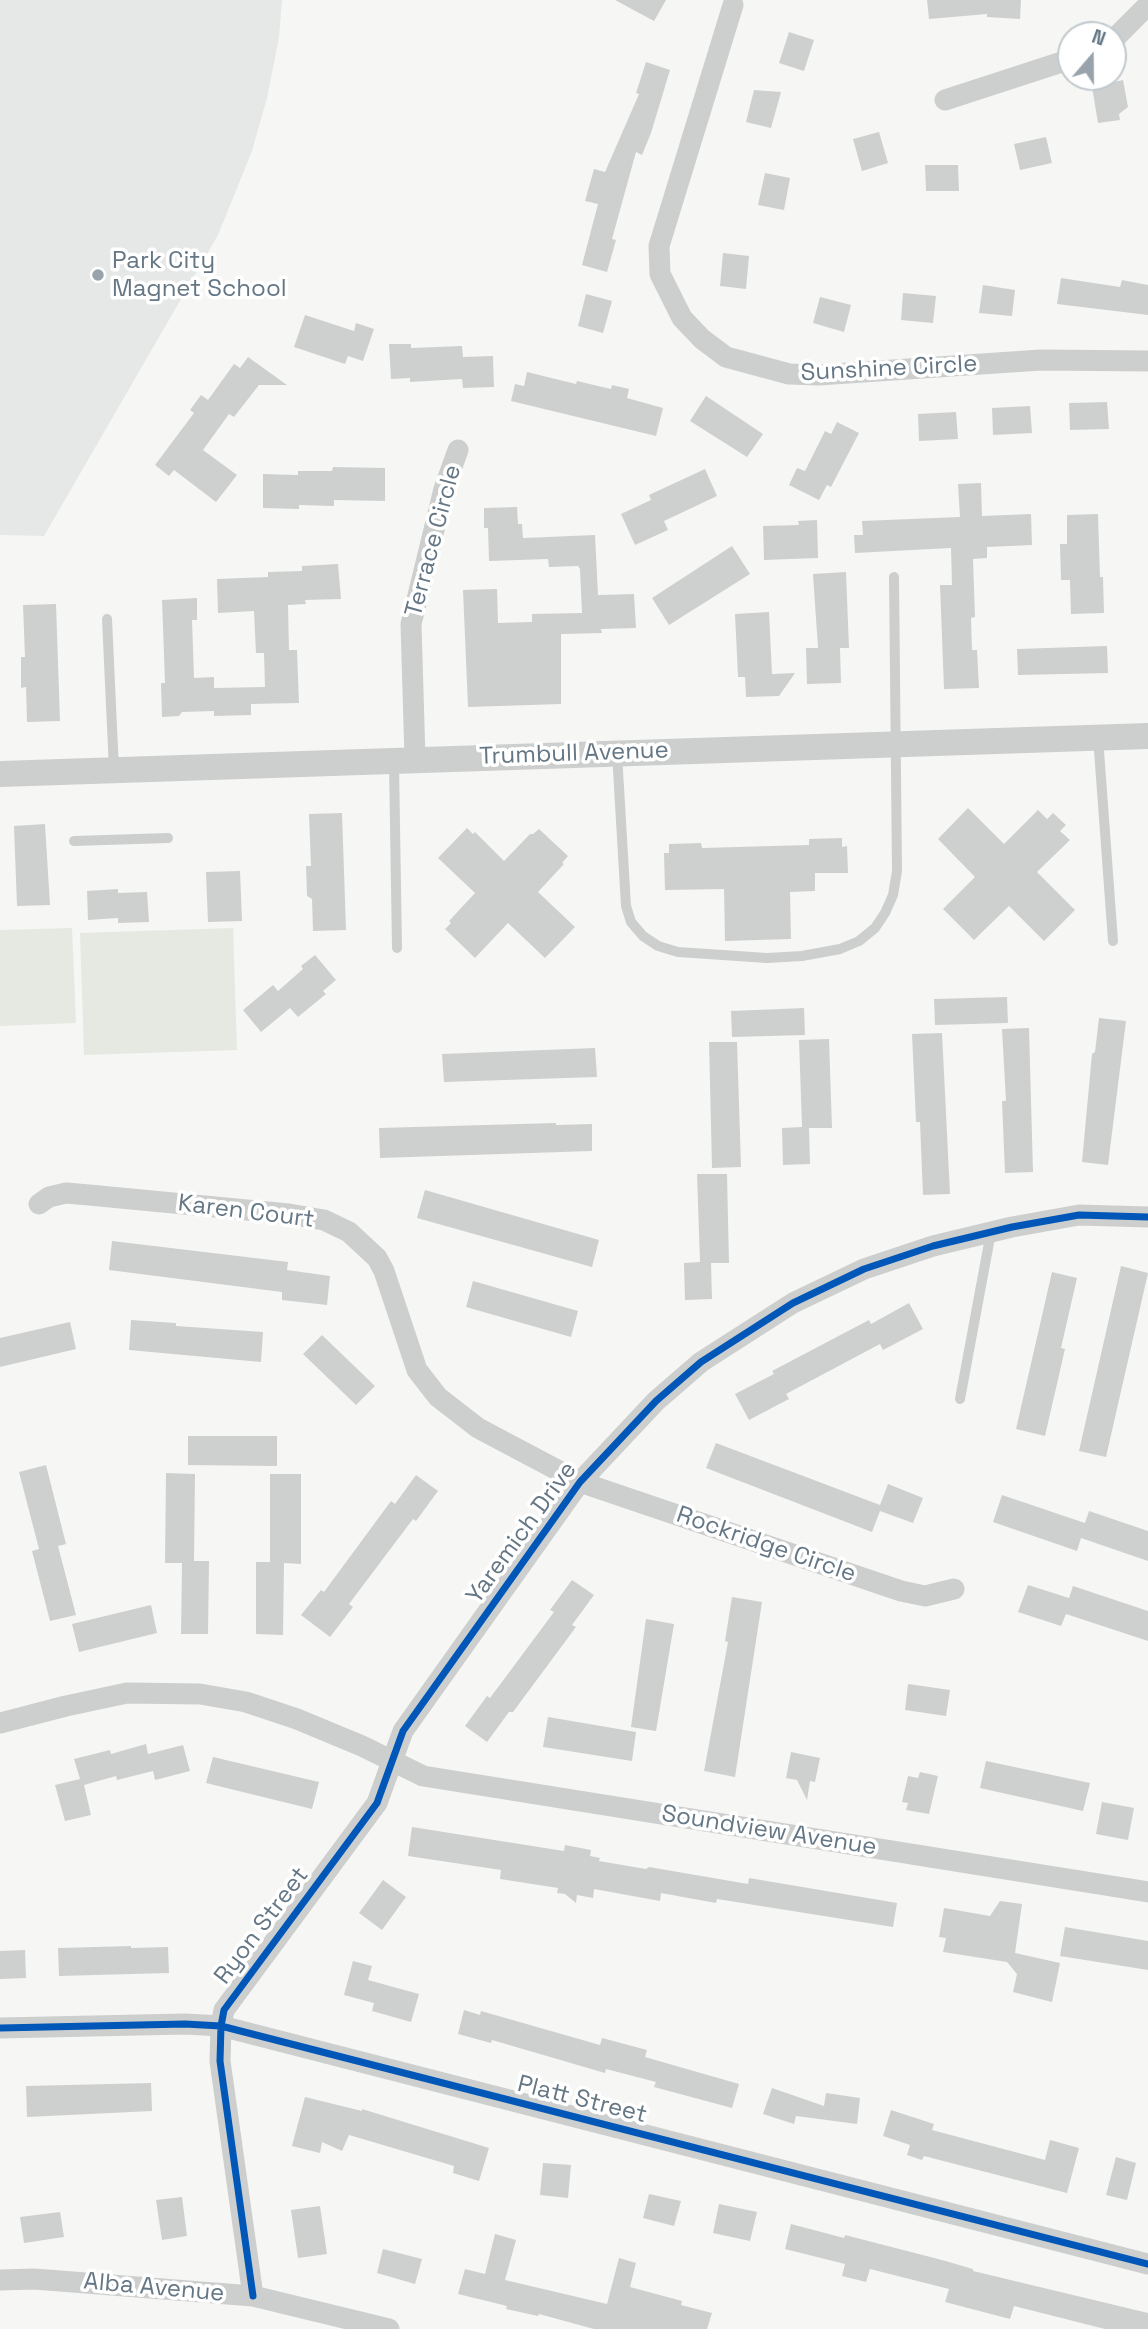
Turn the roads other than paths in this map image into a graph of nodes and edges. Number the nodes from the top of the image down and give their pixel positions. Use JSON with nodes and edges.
{"nodes":[{"id":1,"x":733,"y":5,"type":"dead end"},
{"id":2,"x":1148,"y":5,"type":"edge"},
{"id":3,"x":1127,"y":26,"type":"edge"},
{"id":4,"x":1057,"y":64,"type":"edge"},
{"id":5,"x":945,"y":100,"type":"dead end"},
{"id":6,"x":1148,"y":361,"type":"edge"},
{"id":7,"x":458,"y":450,"type":"dead end"},
{"id":8,"x":894,"y":577,"type":"dead end"},
{"id":9,"x":107,"y":619,"type":"dead end"},
{"id":10,"x":1148,"y":736,"type":"edge"},
{"id":11,"x":1098,"y":737,"type":"junction"},
{"id":12,"x":898,"y":744,"type":"junction"},
{"id":13,"x":617,"y":752,"type":"junction"},
{"id":14,"x":405,"y":760,"type":"junction"},
{"id":15,"x":114,"y":770,"type":"junction"},
{"id":16,"x":0,"y":774,"type":"edge"},
{"id":17,"x":168,"y":838,"type":"dead end"},
{"id":18,"x":74,"y":841,"type":"dead end"},
{"id":19,"x":1113,"y":941,"type":"dead end"},
{"id":20,"x":397,"y":948,"type":"dead end"},
{"id":21,"x":39,"y":1204,"type":"dead end"},
{"id":22,"x":1148,"y":1217,"type":"edge"},
{"id":23,"x":991,"y":1232,"type":"junction"},
{"id":24,"x":960,"y":1399,"type":"dead end"},
{"id":25,"x":580,"y":1482,"type":"junction"},
{"id":26,"x":954,"y":1589,"type":"dead end"},
{"id":27,"x":0,"y":1723,"type":"edge"},
{"id":28,"x":393,"y":1763,"type":"junction"},
{"id":29,"x":1148,"y":1892,"type":"edge"},
{"id":30,"x":220,"y":2026,"type":"junction"},
{"id":31,"x":0,"y":2028,"type":"edge"},
{"id":32,"x":1148,"y":2264,"type":"edge"},
{"id":33,"x":0,"y":2280,"type":"edge"},
{"id":34,"x":253,"y":2296,"type":"junction"},
{"id":35,"x":389,"y":2329,"type":"edge"}],
"edges":[{"from":1,"to":6,"type":"street","name":"Sunshine Circle"},
{"from":2,"to":3,"type":"street"},
{"from":4,"to":5,"type":"street"},
{"from":7,"to":14,"type":"street","name":"Terrace Circle"},
{"from":8,"to":12,"type":"lane"},
{"from":9,"to":15,"type":"lane"},
{"from":10,"to":11,"type":"street","name":"Trumbull Avenue"},
{"from":11,"to":12,"type":"street","name":"Trumbull Avenue"},
{"from":11,"to":19,"type":"lane"},
{"from":12,"to":13,"type":"street","name":"Trumbull Avenue"},
{"from":12,"to":13,"type":"lane"},
{"from":13,"to":14,"type":"street","name":"Trumbull Avenue"},
{"from":14,"to":15,"type":"street","name":"Trumbull Avenue"},
{"from":14,"to":20,"type":"lane"},
{"from":15,"to":16,"type":"street","name":"Trumbull Avenue"},
{"from":17,"to":18,"type":"lane"},
{"from":21,"to":25,"type":"street","name":"Karen Court"},
{"from":22,"to":23,"type":"street","name":"Yaremich Drive"},
{"from":23,"to":24,"type":"lane"},
{"from":23,"to":25,"type":"street","name":"Yaremich Drive"},
{"from":25,"to":26,"type":"street","name":"Rockridge Circle"},
{"from":25,"to":28,"type":"street","name":"Yaremich Drive"},
{"from":27,"to":28,"type":"street","name":"Soundview Avenue"},
{"from":28,"to":29,"type":"street","name":"Soundview Avenue"},
{"from":28,"to":30,"type":"street","name":"Ryon Street"},
{"from":30,"to":31,"type":"street","name":"Platt Street"},
{"from":30,"to":32,"type":"street","name":"Platt Street"},
{"from":30,"to":34,"type":"street","name":"Ryon Street"},
{"from":33,"to":34,"type":"street","name":"Alba Avenue"},
{"from":34,"to":35,"type":"street","name":"Alba Avenue"}]}
